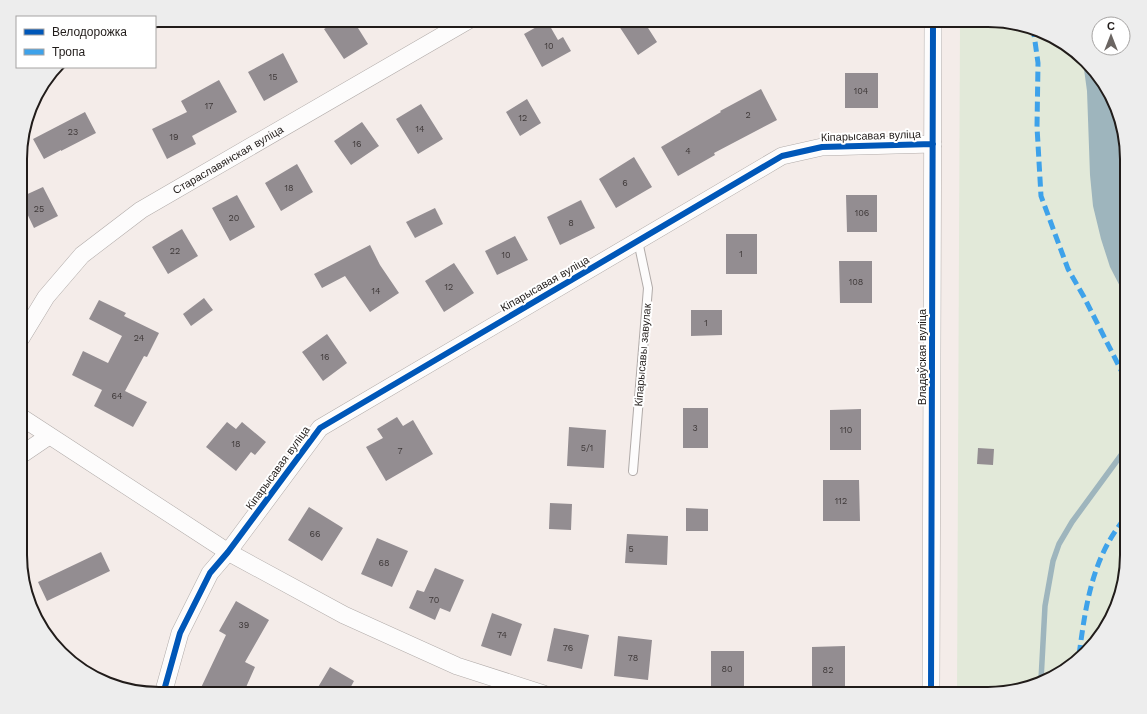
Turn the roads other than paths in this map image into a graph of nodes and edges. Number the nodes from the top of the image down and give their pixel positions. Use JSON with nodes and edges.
{"nodes":[{"id":1,"x":457,"y":27,"type":"edge"},
{"id":2,"x":934,"y":27,"type":"edge"},
{"id":3,"x":933,"y":144,"type":"junction"},
{"id":4,"x":638,"y":241,"type":"junction"},
{"id":5,"x":27,"y":328,"type":"edge"},
{"id":6,"x":27,"y":421,"type":"edge"},
{"id":7,"x":49,"y":436,"type":"junction"},
{"id":8,"x":27,"y":451,"type":"edge"},
{"id":9,"x":633,"y":471,"type":"dead end"},
{"id":10,"x":228,"y":552,"type":"junction"},
{"id":11,"x":165,"y":687,"type":"edge"},
{"id":12,"x":522,"y":687,"type":"edge"},
{"id":13,"x":931,"y":687,"type":"edge"}],
"edges":[{"from":1,"to":5,"type":"street","name":"Стараславянская вуліца"},
{"from":2,"to":3,"type":"street","name":"Владаўская вуліца"},
{"from":3,"to":4,"type":"street","name":"Кіпарысавая вуліца"},
{"from":3,"to":13,"type":"street","name":"Владаўская вуліца"},
{"from":4,"to":9,"type":"lane","name":"Кіпарысавы завулак"},
{"from":4,"to":10,"type":"street","name":"Кіпарысавая вуліца"},
{"from":6,"to":7,"type":"street"},
{"from":7,"to":8,"type":"street"},
{"from":7,"to":10,"type":"street"},
{"from":10,"to":11,"type":"street","name":"Кіпарысавая вуліца"},
{"from":10,"to":12,"type":"street"}]}
